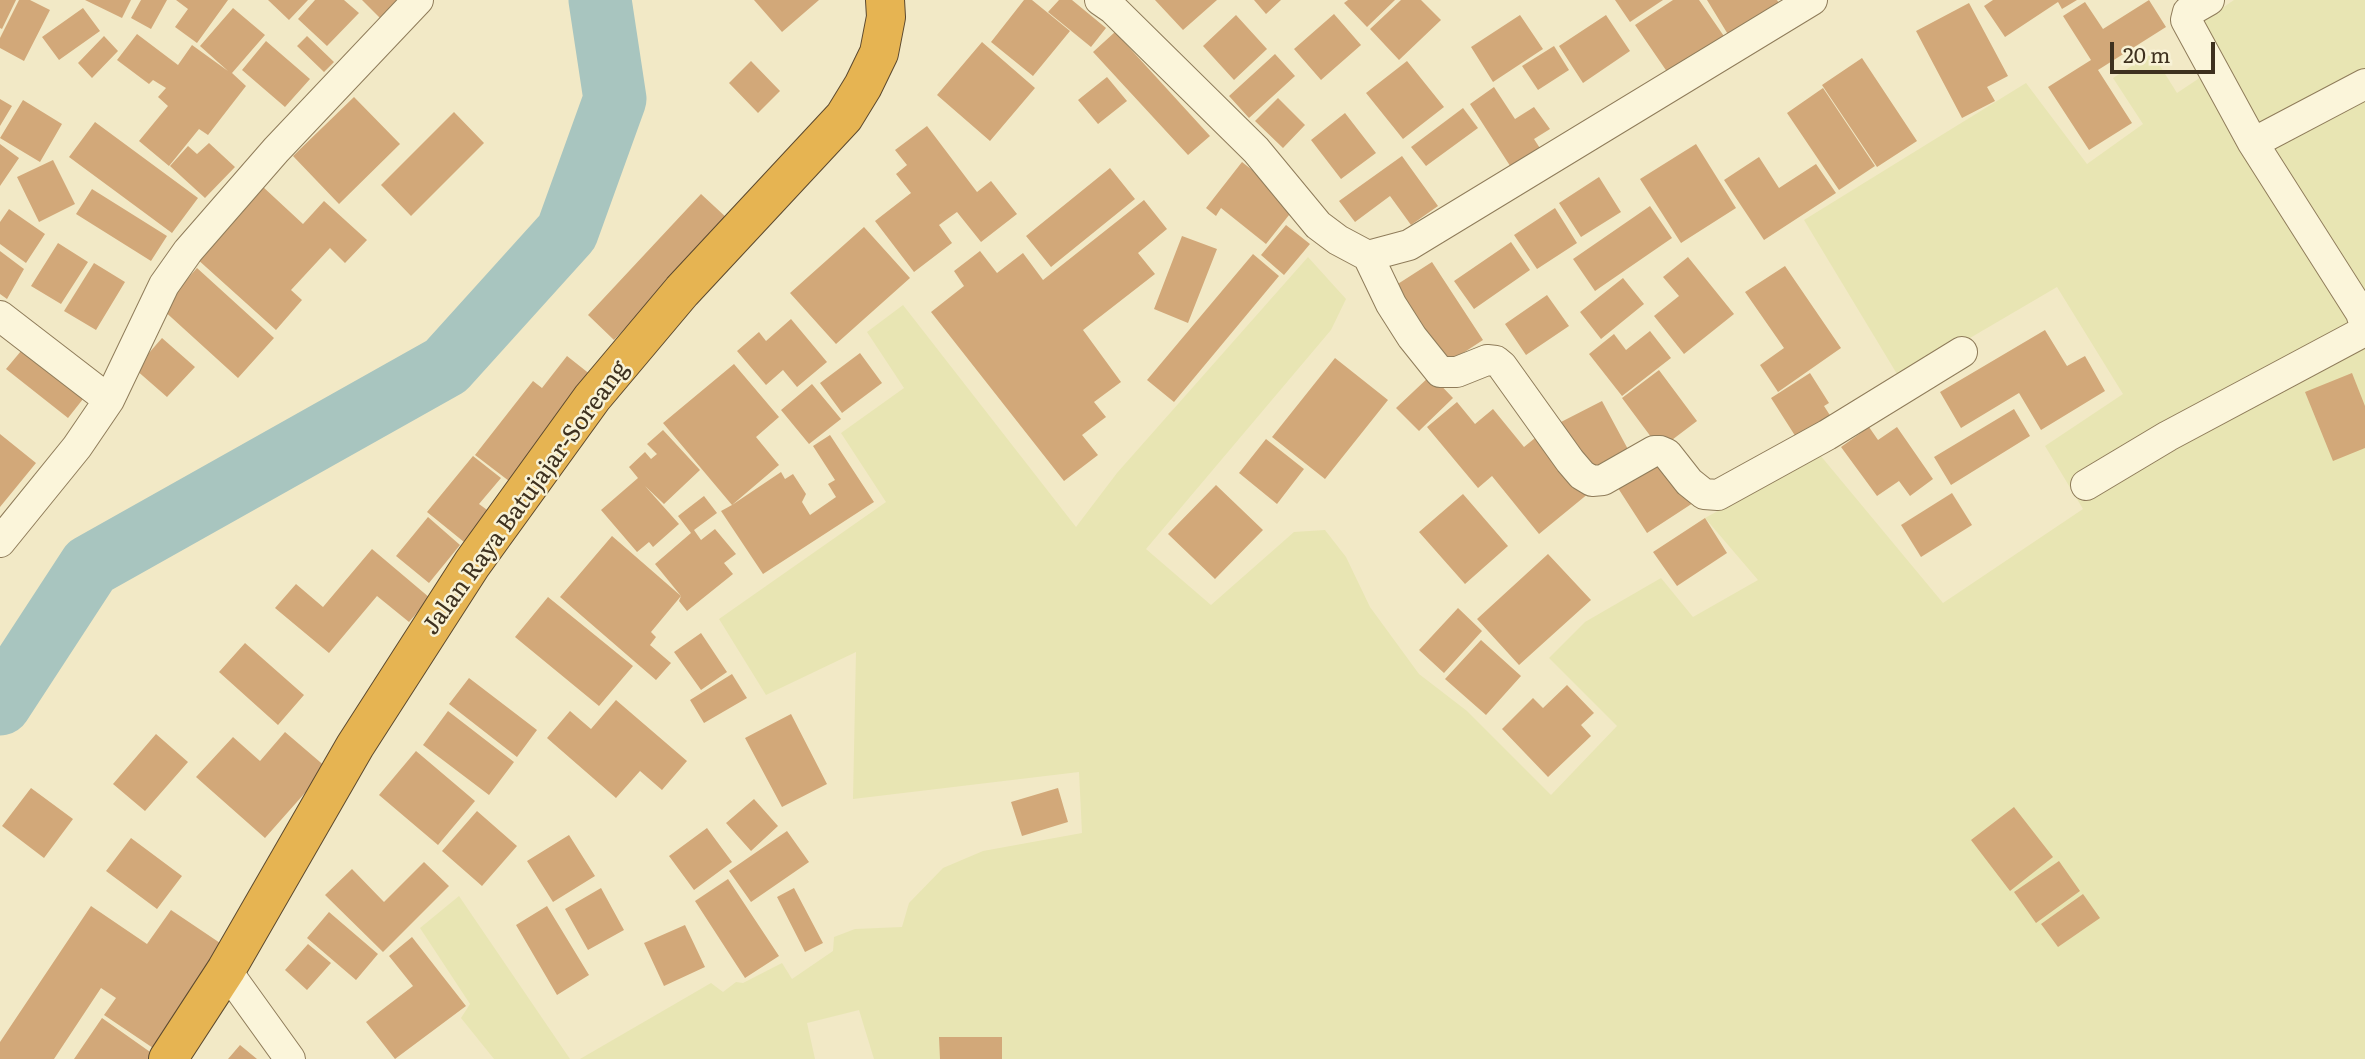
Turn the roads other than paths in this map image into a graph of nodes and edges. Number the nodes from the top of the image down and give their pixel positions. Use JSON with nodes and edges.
{"nodes":[{"id":1,"x":418,"y":0,"type":"edge"},
{"id":2,"x":885,"y":0,"type":"edge"},
{"id":3,"x":1100,"y":0,"type":"edge"},
{"id":4,"x":2209,"y":0,"type":"edge"},
{"id":5,"x":1805,"y":2,"type":"edge"},
{"id":6,"x":2365,"y":84,"type":"edge"},
{"id":7,"x":2253,"y":143,"type":"junction"},
{"id":8,"x":1368,"y":256,"type":"junction"},
{"id":9,"x":0,"y":316,"type":"edge"},
{"id":10,"x":1962,"y":352,"type":"dead end"},
{"id":11,"x":109,"y":400,"type":"junction"},
{"id":12,"x":2086,"y":485,"type":"dead end"},
{"id":13,"x":0,"y":542,"type":"edge"},
{"id":14,"x":226,"y":970,"type":"junction"},
{"id":15,"x":167,"y":1059,"type":"edge"},
{"id":16,"x":290,"y":1059,"type":"edge"}],
"edges":[{"from":1,"to":11,"type":"street"},
{"from":2,"to":14,"type":"highway","name":"Jalan Raya Batujajar-Soreang"},
{"from":3,"to":8,"type":"street"},
{"from":4,"to":7,"type":"street"},
{"from":5,"to":8,"type":"street"},
{"from":6,"to":7,"type":"street"},
{"from":7,"to":12,"type":"street"},
{"from":8,"to":10,"type":"street"},
{"from":9,"to":11,"type":"street"},
{"from":11,"to":13,"type":"street"},
{"from":14,"to":15,"type":"highway","name":"Jalan Raya Batujajar-Soreang"},
{"from":14,"to":16,"type":"street"}]}
